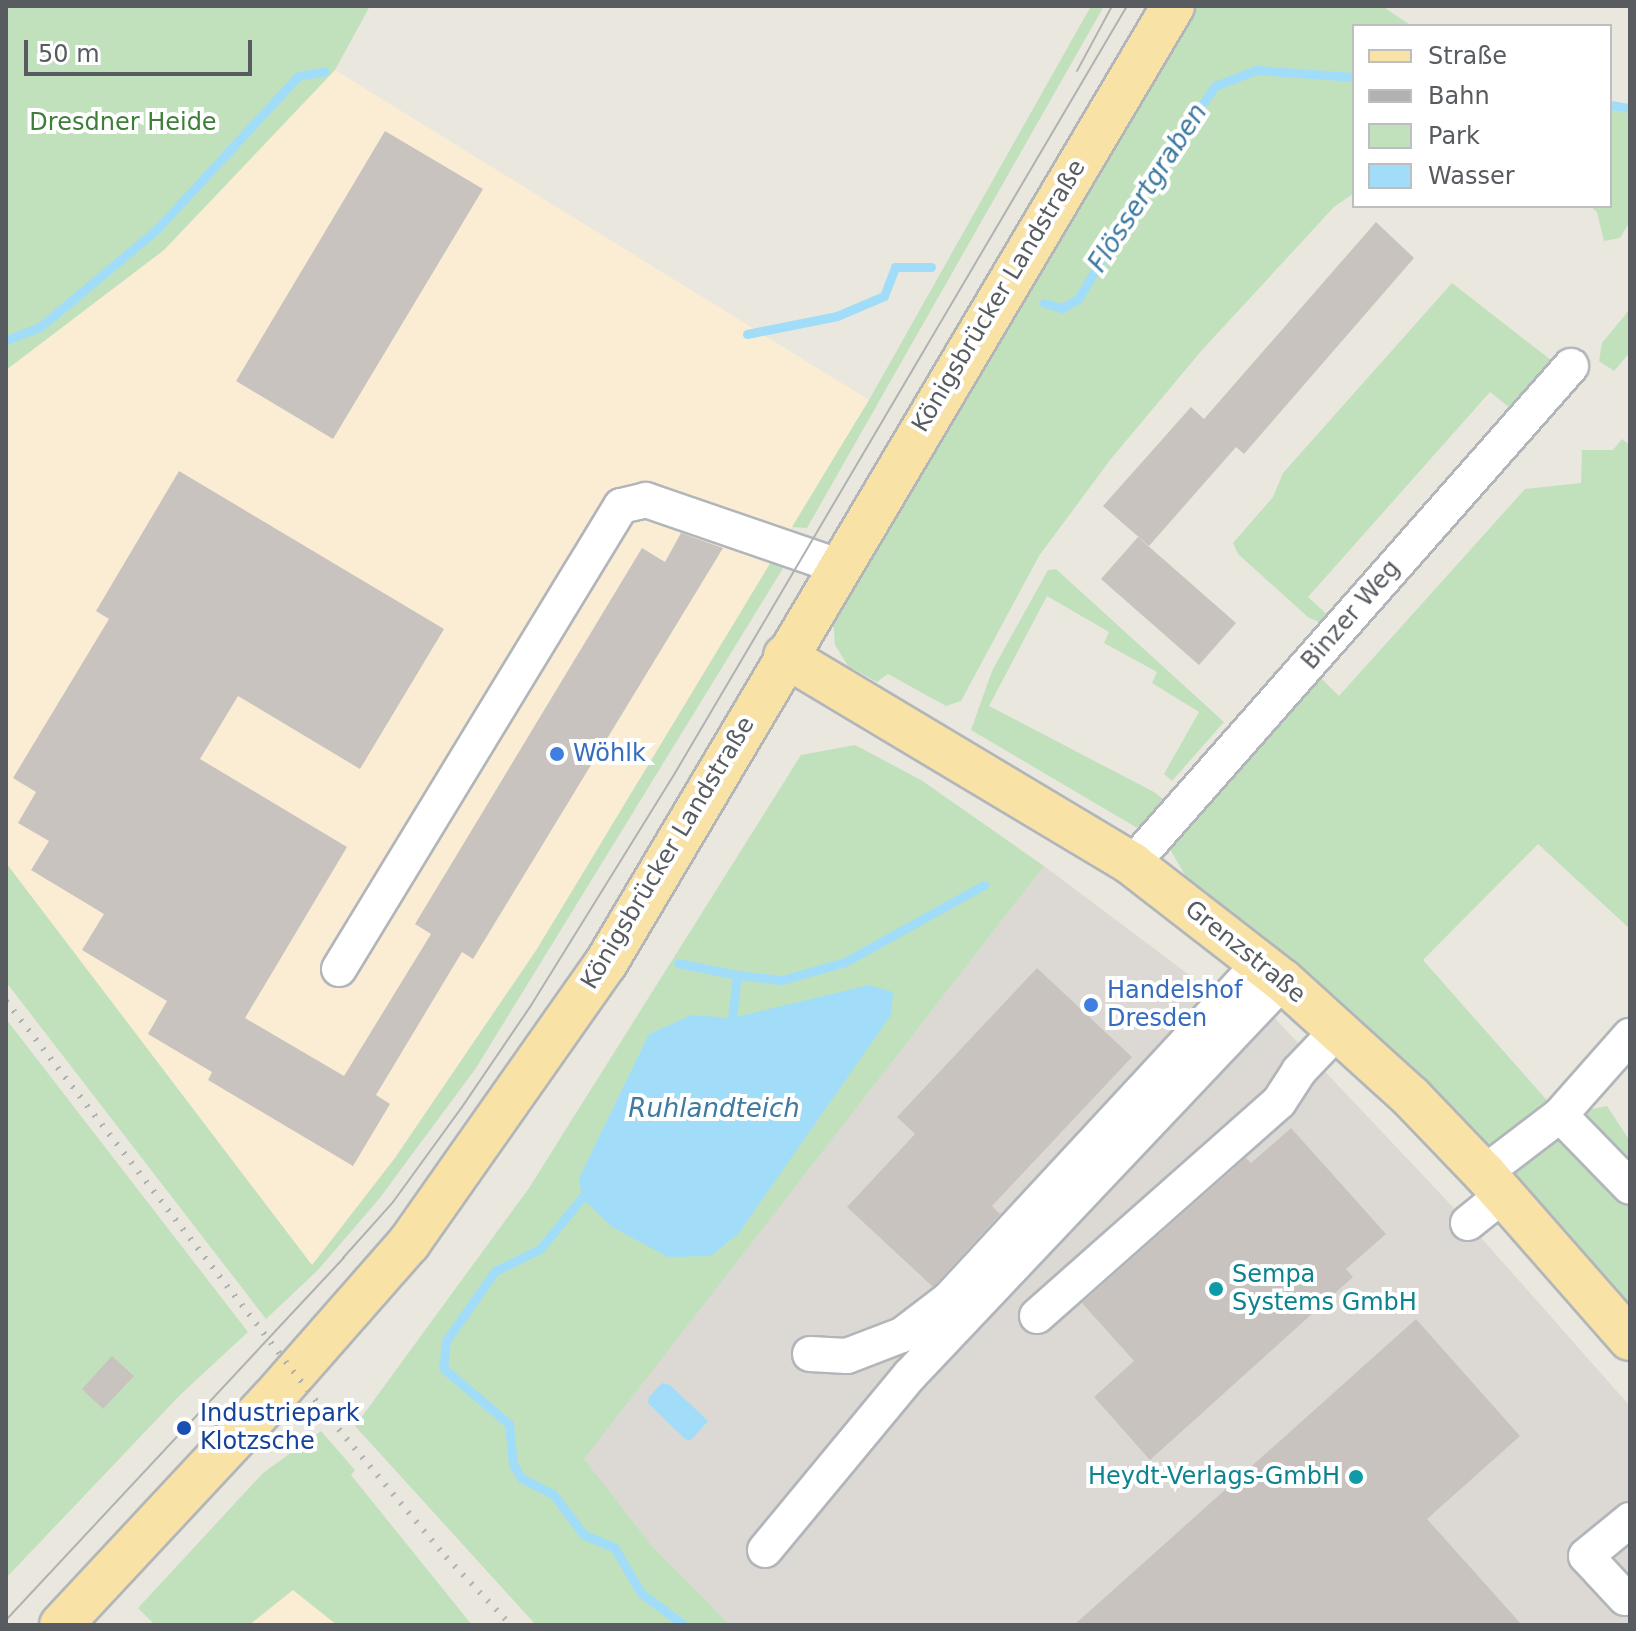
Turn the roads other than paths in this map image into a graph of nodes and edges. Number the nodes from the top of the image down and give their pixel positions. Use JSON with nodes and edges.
{"nodes":[{"id":1,"x":1173,"y":6,"type":"edge"},
{"id":2,"x":1571,"y":366,"type":"dead end"},
{"id":3,"x":838,"y":566,"type":"junction"},
{"id":4,"x":785,"y":656,"type":"junction"},
{"id":5,"x":1132,"y":864,"type":"junction"},
{"id":6,"x":339,"y":969,"type":"dead end"},
{"id":7,"x":1272,"y":972,"type":"junction"},
{"id":8,"x":1339,"y":1029,"type":"junction"},
{"id":9,"x":1629,"y":1040,"type":"edge"},
{"id":10,"x":1560,"y":1115,"type":"junction"},
{"id":11,"x":1493,"y":1184,"type":"junction"},
{"id":12,"x":1630,"y":1187,"type":"edge"},
{"id":13,"x":1468,"y":1223,"type":"dead end"},
{"id":14,"x":1037,"y":1316,"type":"dead end"},
{"id":15,"x":1630,"y":1339,"type":"edge"},
{"id":16,"x":810,"y":1354,"type":"dead end"},
{"id":17,"x":1630,"y":1520,"type":"edge"},
{"id":18,"x":765,"y":1550,"type":"dead end"},
{"id":19,"x":1625,"y":1598,"type":"dead end"},
{"id":20,"x":61,"y":1625,"type":"edge"}],
"edges":[{"from":1,"to":3,"type":"main road","name":"Königsbrücker Landstraße"},
{"from":2,"to":5,"type":"street","name":"Binzer Weg"},
{"from":3,"to":4,"type":"main road","name":"Königsbrücker Landstraße"},
{"from":3,"to":6,"type":"street"},
{"from":4,"to":5,"type":"main road","name":"Grenzstraße"},
{"from":4,"to":20,"type":"main road","name":"Königsbrücker Landstraße"},
{"from":5,"to":7,"type":"main road","name":"Grenzstraße"},
{"from":7,"to":8,"type":"main road","name":"Grenzstraße"},
{"from":7,"to":16,"type":"street"},
{"from":7,"to":18,"type":"street"},
{"from":8,"to":11,"type":"main road","name":"Grenzstraße"},
{"from":8,"to":14,"type":"street"},
{"from":9,"to":10,"type":"street"},
{"from":10,"to":11,"type":"street"},
{"from":10,"to":12,"type":"street"},
{"from":11,"to":13,"type":"street"},
{"from":11,"to":15,"type":"main road","name":"Grenzstraße"},
{"from":17,"to":19,"type":"street"}]}
